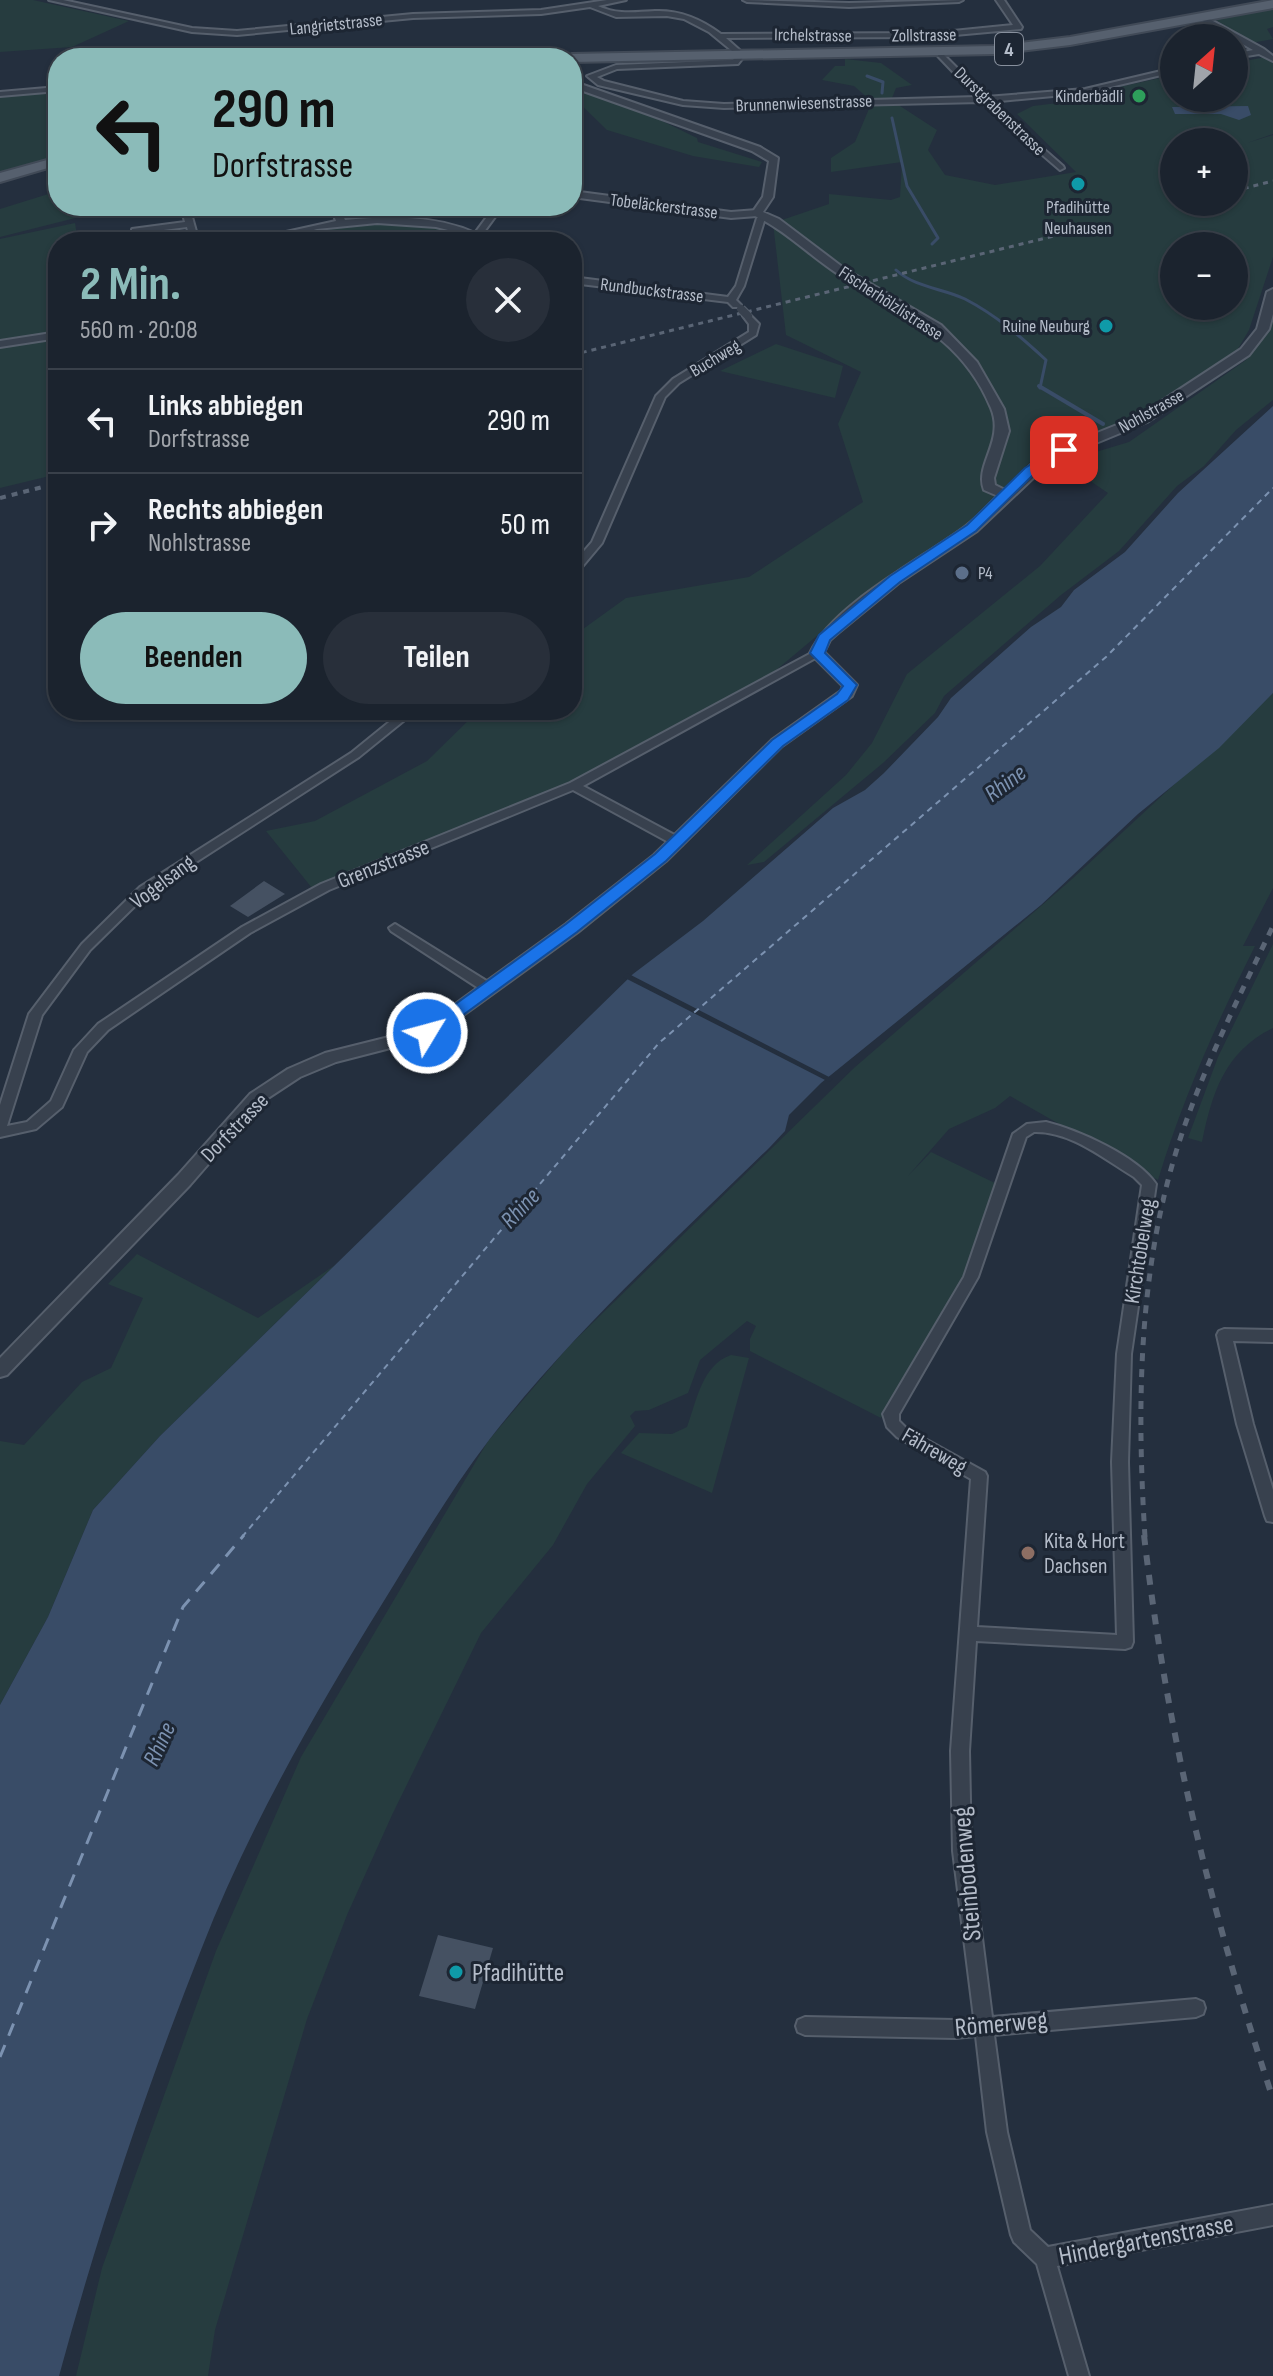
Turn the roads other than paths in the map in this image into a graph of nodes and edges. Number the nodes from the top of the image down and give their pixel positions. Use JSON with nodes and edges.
{"nodes":[{"id":1,"x":53,"y":0,"type":"edge"},
{"id":2,"x":622,"y":0,"type":"edge"},
{"id":3,"x":747,"y":0,"type":"edge"},
{"id":4,"x":959,"y":0,"type":"edge"},
{"id":5,"x":1000,"y":0,"type":"edge"},
{"id":6,"x":1273,"y":4,"type":"edge"},
{"id":7,"x":593,"y":6,"type":"junction"},
{"id":8,"x":1202,"y":17,"type":"junction"},
{"id":9,"x":720,"y":36,"type":"junction"},
{"id":10,"x":1273,"y":48,"type":"edge"},
{"id":11,"x":1260,"y":51,"type":"junction"},
{"id":12,"x":1248,"y":53,"type":"edge"},
{"id":13,"x":941,"y":54,"type":"junction"},
{"id":14,"x":741,"y":55,"type":"junction"},
{"id":15,"x":582,"y":58,"type":"edge"},
{"id":16,"x":1273,"y":59,"type":"edge"},
{"id":17,"x":1160,"y":73,"type":"edge"},
{"id":18,"x":582,"y":88,"type":"edge"},
{"id":19,"x":48,"y":90,"type":"edge"},
{"id":20,"x":0,"y":94,"type":"edge"},
{"id":21,"x":984,"y":100,"type":"junction"},
{"id":22,"x":48,"y":164,"type":"edge"},
{"id":23,"x":1060,"y":168,"type":"dead end"},
{"id":24,"x":0,"y":178,"type":"edge"},
{"id":25,"x":582,"y":195,"type":"edge"},
{"id":26,"x":759,"y":215,"type":"junction"},
{"id":27,"x":188,"y":216,"type":"edge"},
{"id":28,"x":339,"y":216,"type":"edge"},
{"id":29,"x":341,"y":222,"type":"junction"},
{"id":30,"x":190,"y":224,"type":"junction"},
{"id":31,"x":135,"y":232,"type":"edge"},
{"id":32,"x":192,"y":232,"type":"edge"},
{"id":33,"x":303,"y":232,"type":"edge"},
{"id":34,"x":455,"y":232,"type":"edge"},
{"id":35,"x":582,"y":281,"type":"edge"},
{"id":36,"x":1273,"y":292,"type":"edge"},
{"id":37,"x":731,"y":300,"type":"junction"},
{"id":38,"x":48,"y":337,"type":"edge"},
{"id":39,"x":0,"y":344,"type":"edge"},
{"id":40,"x":1005,"y":495,"type":"junction"},
{"id":41,"x":582,"y":560,"type":"edge"},
{"id":42,"x":817,"y":653,"type":"junction"},
{"id":43,"x":399,"y":720,"type":"edge"},
{"id":44,"x":574,"y":786,"type":"junction"},
{"id":45,"x":678,"y":842,"type":"junction"},
{"id":46,"x":395,"y":928,"type":"dead end"},
{"id":47,"x":488,"y":988,"type":"junction"},
{"id":48,"x":0,"y":1126,"type":"edge"},
{"id":49,"x":0,"y":1132,"type":"edge"},
{"id":50,"x":1273,"y":1336,"type":"edge"},
{"id":51,"x":0,"y":1370,"type":"edge"},
{"id":52,"x":892,"y":1423,"type":"joint"},
{"id":53,"x":979,"y":1476,"type":"joint"},
{"id":54,"x":1273,"y":1516,"type":"edge"},
{"id":55,"x":968,"y":1634,"type":"junction"},
{"id":56,"x":1196,"y":2008,"type":"dead end"},
{"id":57,"x":981,"y":2025,"type":"junction"},
{"id":58,"x":805,"y":2026,"type":"dead end"},
{"id":59,"x":1273,"y":2215,"type":"edge"},
{"id":60,"x":1045,"y":2258,"type":"junction"},
{"id":61,"x":1079,"y":2376,"type":"edge"}],
"edges":[{"from":1,"to":7,"type":"street","name":"Langrietstrasse"},
{"from":2,"to":7,"type":"street","name":"Langrietstrasse"},
{"from":3,"to":4,"type":"street"},
{"from":5,"to":9,"type":"street","name":"Irchelstrasse"},
{"from":6,"to":8,"type":"main road","name":"Zollstrasse","number":"4"},
{"from":7,"to":9,"type":"street"},
{"from":8,"to":11,"type":"street"},
{"from":8,"to":13,"type":"main road","name":"Zollstrasse","number":"4"},
{"from":9,"to":14,"type":"street"},
{"from":10,"to":11,"type":"street"},
{"from":11,"to":12,"type":"street"},
{"from":11,"to":16,"type":"street"},
{"from":13,"to":14,"type":"main road","name":"Zollstrasse","number":"4"},
{"from":13,"to":21,"type":"street","name":"Durstgrabenstrasse"},
{"from":14,"to":15,"type":"main road","name":"Zollstrasse","number":"4"},
{"from":14,"to":21,"type":"street","name":"Brunnenwiesenstrasse"},
{"from":17,"to":21,"type":"street","name":"Brunnenwiesenstrasse"},
{"from":18,"to":26,"type":"street"},
{"from":19,"to":20,"type":"street"},
{"from":21,"to":23,"type":"street","name":"Durstgrabenstrasse"},
{"from":22,"to":24,"type":"main road"},
{"from":25,"to":26,"type":"street","name":"Tobeläckerstrasse"},
{"from":26,"to":37,"type":"street"},
{"from":26,"to":40,"type":"street","name":"Fischerhölzlistrasse"},
{"from":27,"to":30,"type":"street"},
{"from":28,"to":29,"type":"street"},
{"from":29,"to":33,"type":"street"},
{"from":29,"to":34,"type":"street"},
{"from":30,"to":31,"type":"street"},
{"from":30,"to":32,"type":"street"},
{"from":35,"to":37,"type":"street","name":"Rundbuckstrasse"},
{"from":36,"to":40,"type":"street","name":"Nohlstrasse"},
{"from":37,"to":41,"type":"street","name":"Buchweg"},
{"from":38,"to":39,"type":"street"},
{"from":40,"to":42,"type":"street","name":"Nohlstrasse"},
{"from":42,"to":44,"type":"street","name":"Grenzstrasse"},
{"from":42,"to":45,"type":"street","name":"Dorfstrasse"},
{"from":43,"to":48,"type":"street","name":"Vogelsang"},
{"from":44,"to":45,"type":"street"},
{"from":44,"to":49,"type":"street","name":"Grenzstrasse"},
{"from":45,"to":47,"type":"street","name":"Dorfstrasse"},
{"from":46,"to":47,"type":"street"},
{"from":47,"to":51,"type":"street","name":"Dorfstrasse"},
{"from":50,"to":54,"type":"street"},
{"from":52,"to":53,"type":"street","name":"Fähreweg"},
{"from":52,"to":55,"type":"street","name":"Kirchtobelweg"},
{"from":53,"to":55,"type":"street","name":"Steinbodenweg"},
{"from":55,"to":57,"type":"street","name":"Steinbodenweg"},
{"from":56,"to":57,"type":"street","name":"Römerweg"},
{"from":57,"to":58,"type":"street","name":"Römerweg"},
{"from":57,"to":60,"type":"street","name":"Steinbodenweg"},
{"from":59,"to":60,"type":"street","name":"Hindergartenstrasse"},
{"from":60,"to":61,"type":"street","name":"Hindergartenstrasse"}]}
